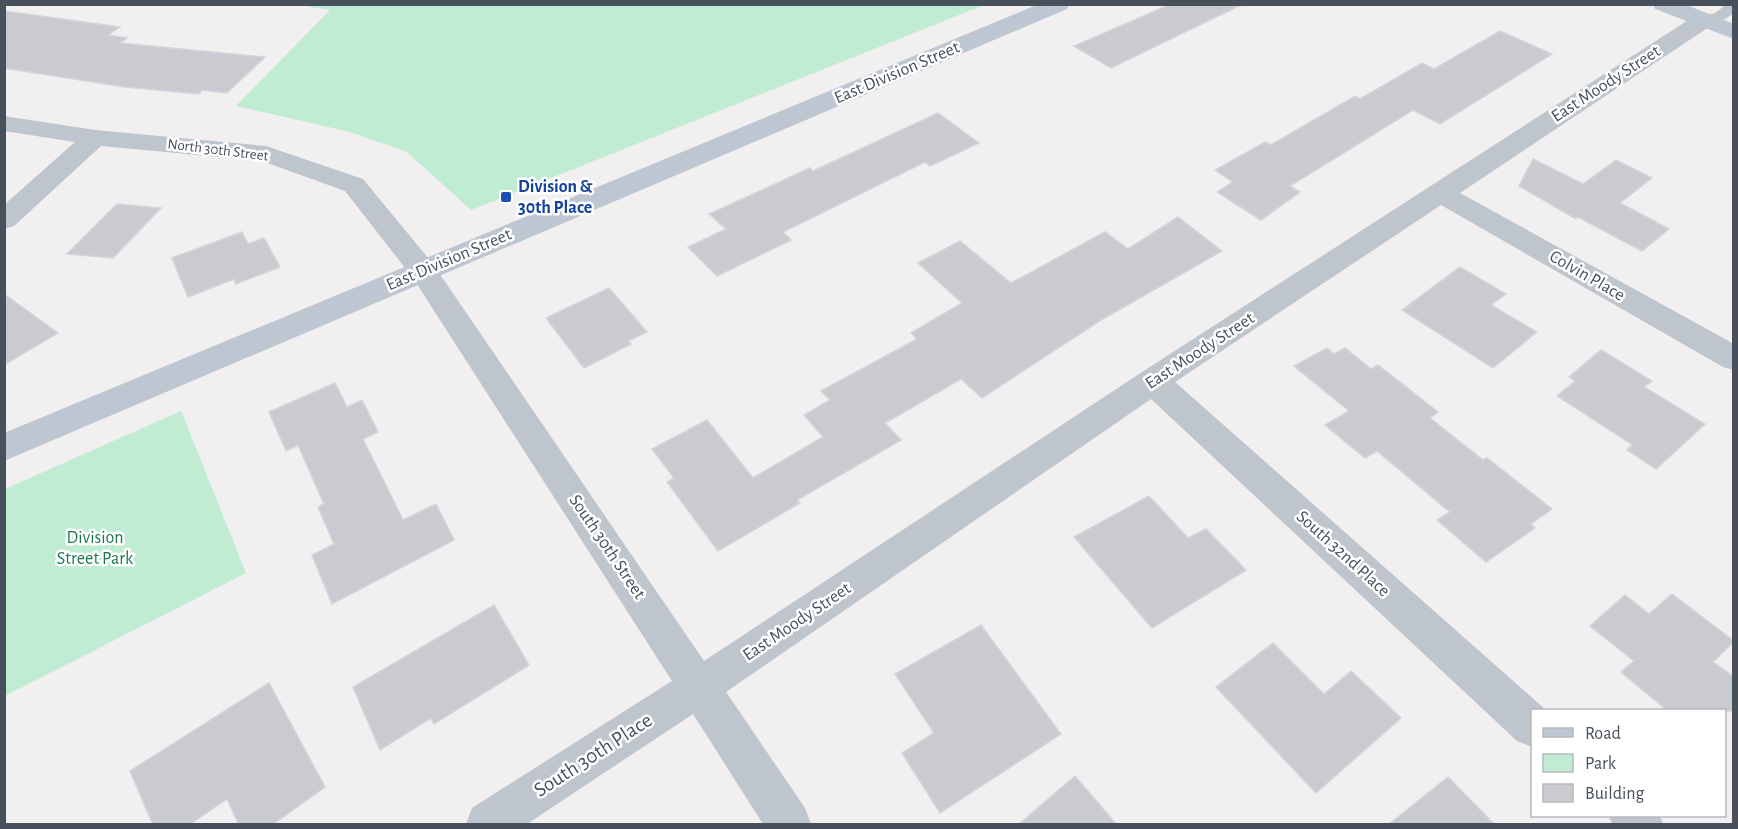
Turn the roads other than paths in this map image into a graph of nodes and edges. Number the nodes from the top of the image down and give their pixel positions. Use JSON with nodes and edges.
{"nodes":[{"id":1,"x":1059,"y":4,"type":"edge"},
{"id":2,"x":1664,"y":4,"type":"edge"},
{"id":3,"x":1734,"y":6,"type":"edge"},
{"id":4,"x":1704,"y":20,"type":"junction"},
{"id":5,"x":1734,"y":32,"type":"edge"},
{"id":6,"x":4,"y":123,"type":"edge"},
{"id":7,"x":95,"y":138,"type":"junction"},
{"id":8,"x":1440,"y":193,"type":"junction"},
{"id":9,"x":4,"y":220,"type":"edge"},
{"id":10,"x":423,"y":271,"type":"junction"},
{"id":11,"x":1734,"y":359,"type":"edge"},
{"id":12,"x":1153,"y":381,"type":"junction"},
{"id":13,"x":4,"y":448,"type":"edge"},
{"id":14,"x":699,"y":686,"type":"junction"},
{"id":15,"x":1531,"y":724,"type":"edge"},
{"id":16,"x":488,"y":825,"type":"edge"},
{"id":17,"x":789,"y":825,"type":"edge"}],
"edges":[{"from":1,"to":10,"type":"street","name":"East Division Street"},
{"from":2,"to":4,"type":"street"},
{"from":3,"to":4,"type":"lane"},
{"from":4,"to":5,"type":"street"},
{"from":4,"to":8,"type":"street","name":"East Moody Street"},
{"from":6,"to":7,"type":"street","name":"North 30th Street"},
{"from":7,"to":9,"type":"street"},
{"from":7,"to":10,"type":"street","name":"North 30th Street"},
{"from":8,"to":11,"type":"street","name":"Colvin Place"},
{"from":8,"to":12,"type":"street","name":"East Moody Street"},
{"from":10,"to":13,"type":"street","name":"East Division Street"},
{"from":10,"to":14,"type":"street","name":"South 30th Street"},
{"from":12,"to":14,"type":"street","name":"East Moody Street"},
{"from":12,"to":15,"type":"street","name":"South 32nd Place"},
{"from":14,"to":16,"type":"street","name":"South 30th Place"},
{"from":14,"to":17,"type":"street","name":"South 30th Street"}]}
